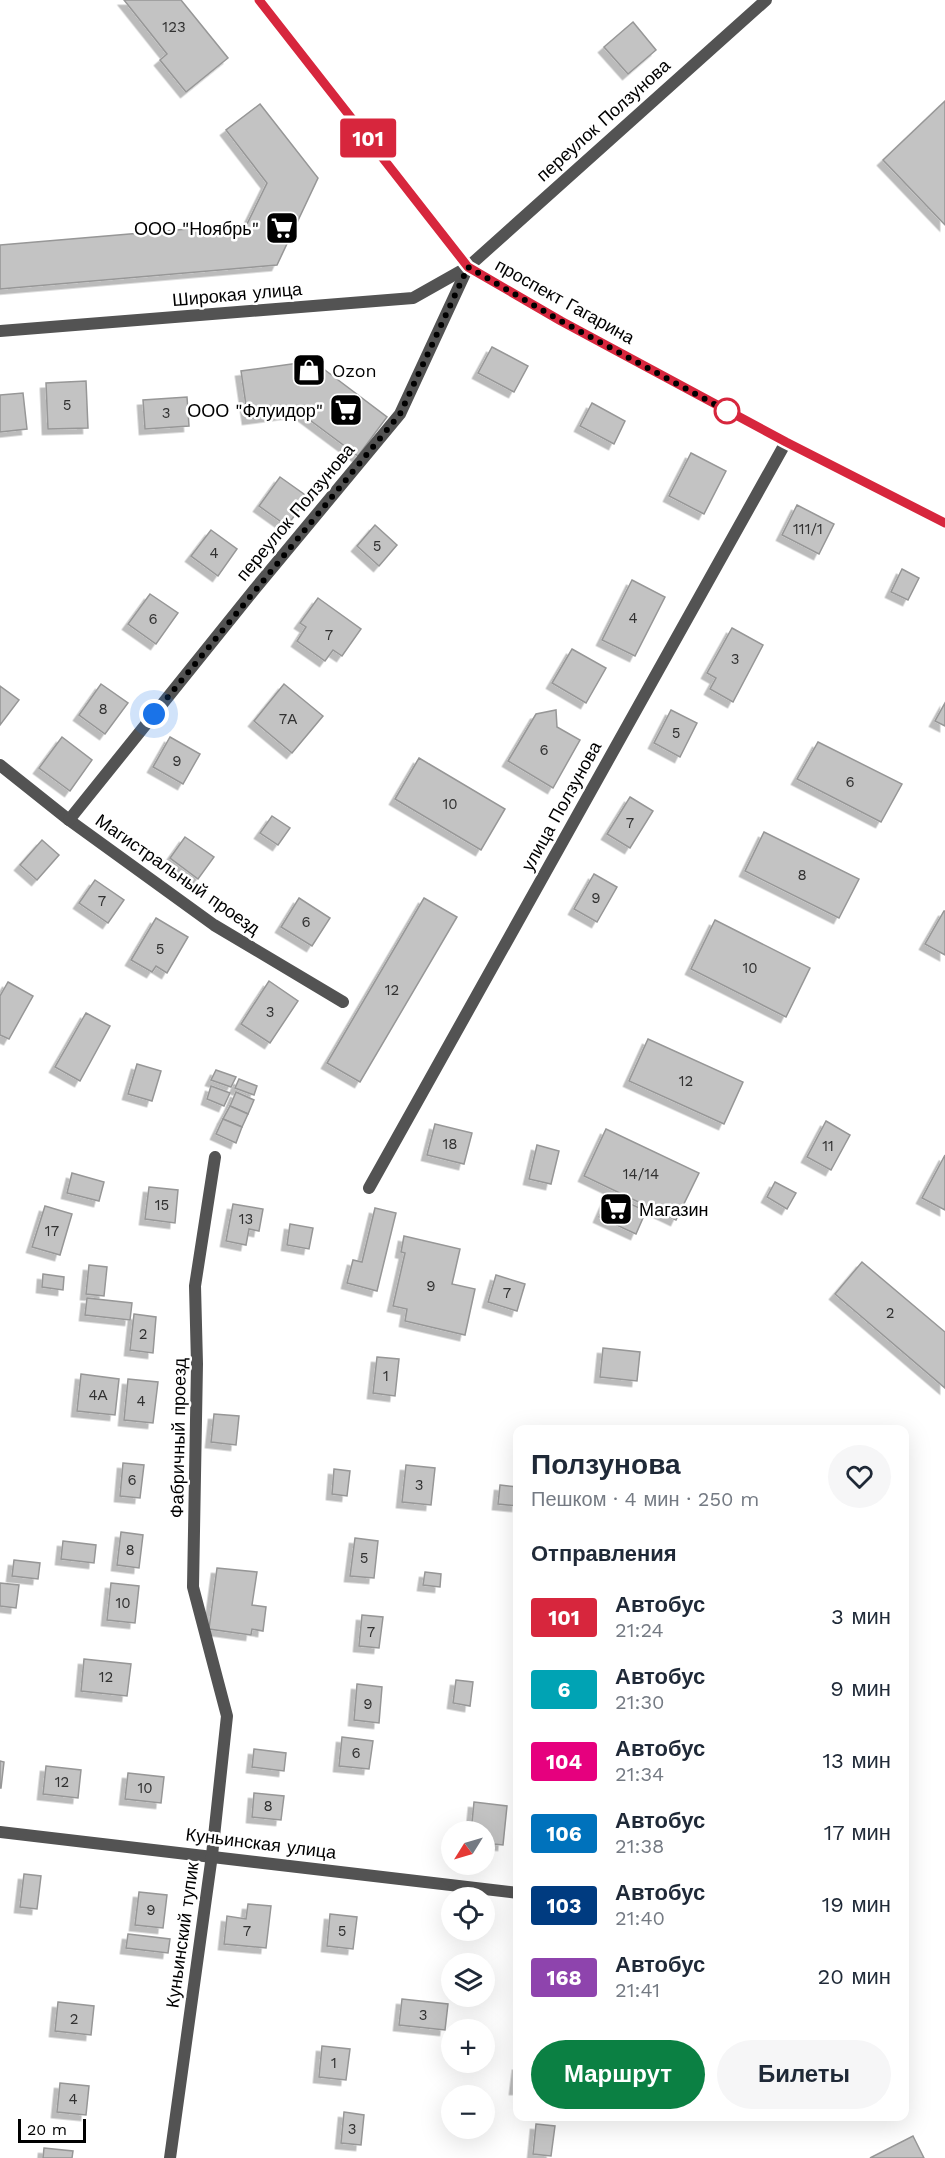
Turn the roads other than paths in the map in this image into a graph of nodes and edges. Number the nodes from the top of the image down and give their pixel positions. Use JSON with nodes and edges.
{"nodes":[{"id":1,"x":259,"y":0,"type":"edge"},
{"id":2,"x":766,"y":0,"type":"edge"},
{"id":3,"x":468,"y":267,"type":"junction"},
{"id":4,"x":0,"y":331,"type":"edge"},
{"id":5,"x":786,"y":442,"type":"junction"},
{"id":6,"x":945,"y":523,"type":"edge"},
{"id":7,"x":0,"y":765,"type":"edge"},
{"id":8,"x":69,"y":820,"type":"junction"},
{"id":9,"x":343,"y":1002,"type":"dead end"},
{"id":10,"x":215,"y":1157,"type":"dead end"},
{"id":11,"x":369,"y":1188,"type":"dead end"},
{"id":12,"x":227,"y":1716,"type":"joint"},
{"id":13,"x":0,"y":1832,"type":"edge"},
{"id":14,"x":212,"y":1855,"type":"junction"},
{"id":15,"x":513,"y":1892,"type":"edge"},
{"id":16,"x":170,"y":2158,"type":"edge"}],
"edges":[{"from":1,"to":3,"type":"main road","name":"проспект Гагарина"},
{"from":2,"to":3,"type":"street","name":"переулок Ползунова"},
{"from":3,"to":4,"type":"street","name":"Широкая улица"},
{"from":3,"to":5,"type":"main road","name":"проспект Гагарина"},
{"from":3,"to":8,"type":"street","name":"переулок Ползунова"},
{"from":5,"to":6,"type":"main road","name":"проспект Гагарина"},
{"from":5,"to":11,"type":"street","name":"улица Ползунова"},
{"from":7,"to":8,"type":"street","name":"Магистральный проезд"},
{"from":8,"to":9,"type":"street","name":"Магистральный проезд"},
{"from":10,"to":12,"type":"street","name":"Фабричный проезд"},
{"from":12,"to":14,"type":"street","name":"Куньинский тупик"},
{"from":13,"to":14,"type":"street","name":"Куньинская улица"},
{"from":14,"to":15,"type":"street","name":"Куньинская улица"},
{"from":14,"to":16,"type":"street","name":"Куньинский тупик"}]}
